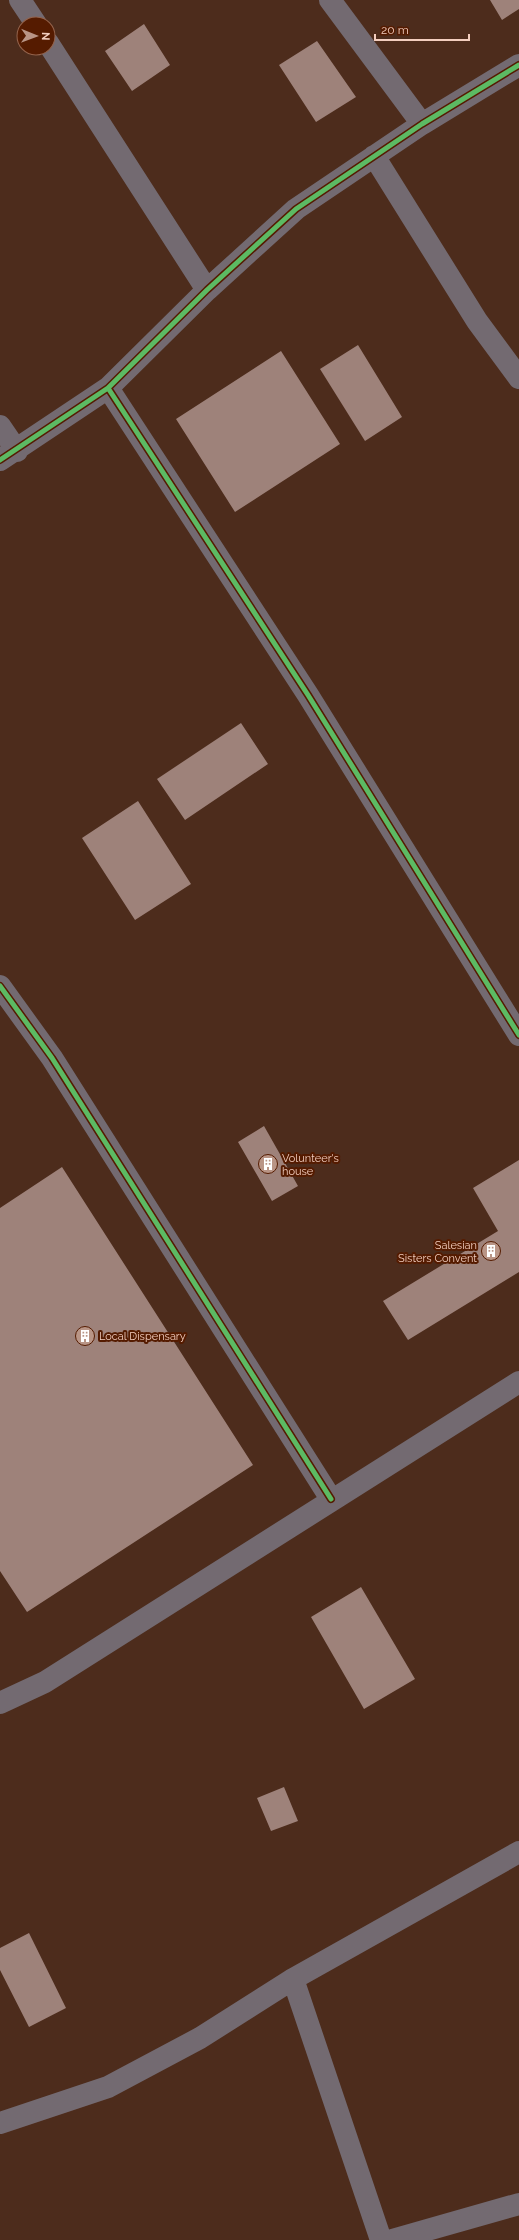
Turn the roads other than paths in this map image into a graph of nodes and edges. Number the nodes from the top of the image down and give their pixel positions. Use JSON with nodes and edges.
{"nodes":[{"id":1,"x":20,"y":0,"type":"edge"},
{"id":2,"x":330,"y":0,"type":"edge"},
{"id":3,"x":31,"y":16,"type":"edge"},
{"id":4,"x":56,"y":55,"type":"edge"},
{"id":5,"x":519,"y":65,"type":"edge"},
{"id":6,"x":422,"y":124,"type":"junction"},
{"id":7,"x":374,"y":156,"type":"junction"},
{"id":8,"x":207,"y":290,"type":"junction"},
{"id":9,"x":519,"y":378,"type":"edge"},
{"id":10,"x":108,"y":388,"type":"junction"},
{"id":11,"x":0,"y":426,"type":"edge"},
{"id":12,"x":8,"y":456,"type":"edge"},
{"id":13,"x":0,"y":986,"type":"edge"},
{"id":14,"x":519,"y":1035,"type":"edge"},
{"id":15,"x":519,"y":1382,"type":"edge"},
{"id":16,"x":331,"y":1499,"type":"junction"},
{"id":17,"x":0,"y":1703,"type":"edge"},
{"id":18,"x":519,"y":1852,"type":"edge"},
{"id":19,"x":293,"y":1979,"type":"junction"},
{"id":20,"x":0,"y":2123,"type":"edge"},
{"id":21,"x":519,"y":2204,"type":"edge"},
{"id":22,"x":380,"y":2240,"type":"edge"},
{"id":23,"x":392,"y":2240,"type":"edge"}],
"edges":[{"from":1,"to":3,"type":"street"},
{"from":2,"to":6,"type":"street"},
{"from":4,"to":8,"type":"street"},
{"from":5,"to":6,"type":"street"},
{"from":6,"to":7,"type":"street"},
{"from":7,"to":8,"type":"street"},
{"from":7,"to":9,"type":"street"},
{"from":8,"to":10,"type":"street"},
{"from":10,"to":12,"type":"street"},
{"from":10,"to":14,"type":"street"},
{"from":11,"to":12,"type":"street"},
{"from":13,"to":16,"type":"street"},
{"from":15,"to":16,"type":"street"},
{"from":16,"to":17,"type":"street"},
{"from":18,"to":19,"type":"street"},
{"from":19,"to":20,"type":"street"},
{"from":19,"to":22,"type":"street"},
{"from":21,"to":23,"type":"street"}]}
